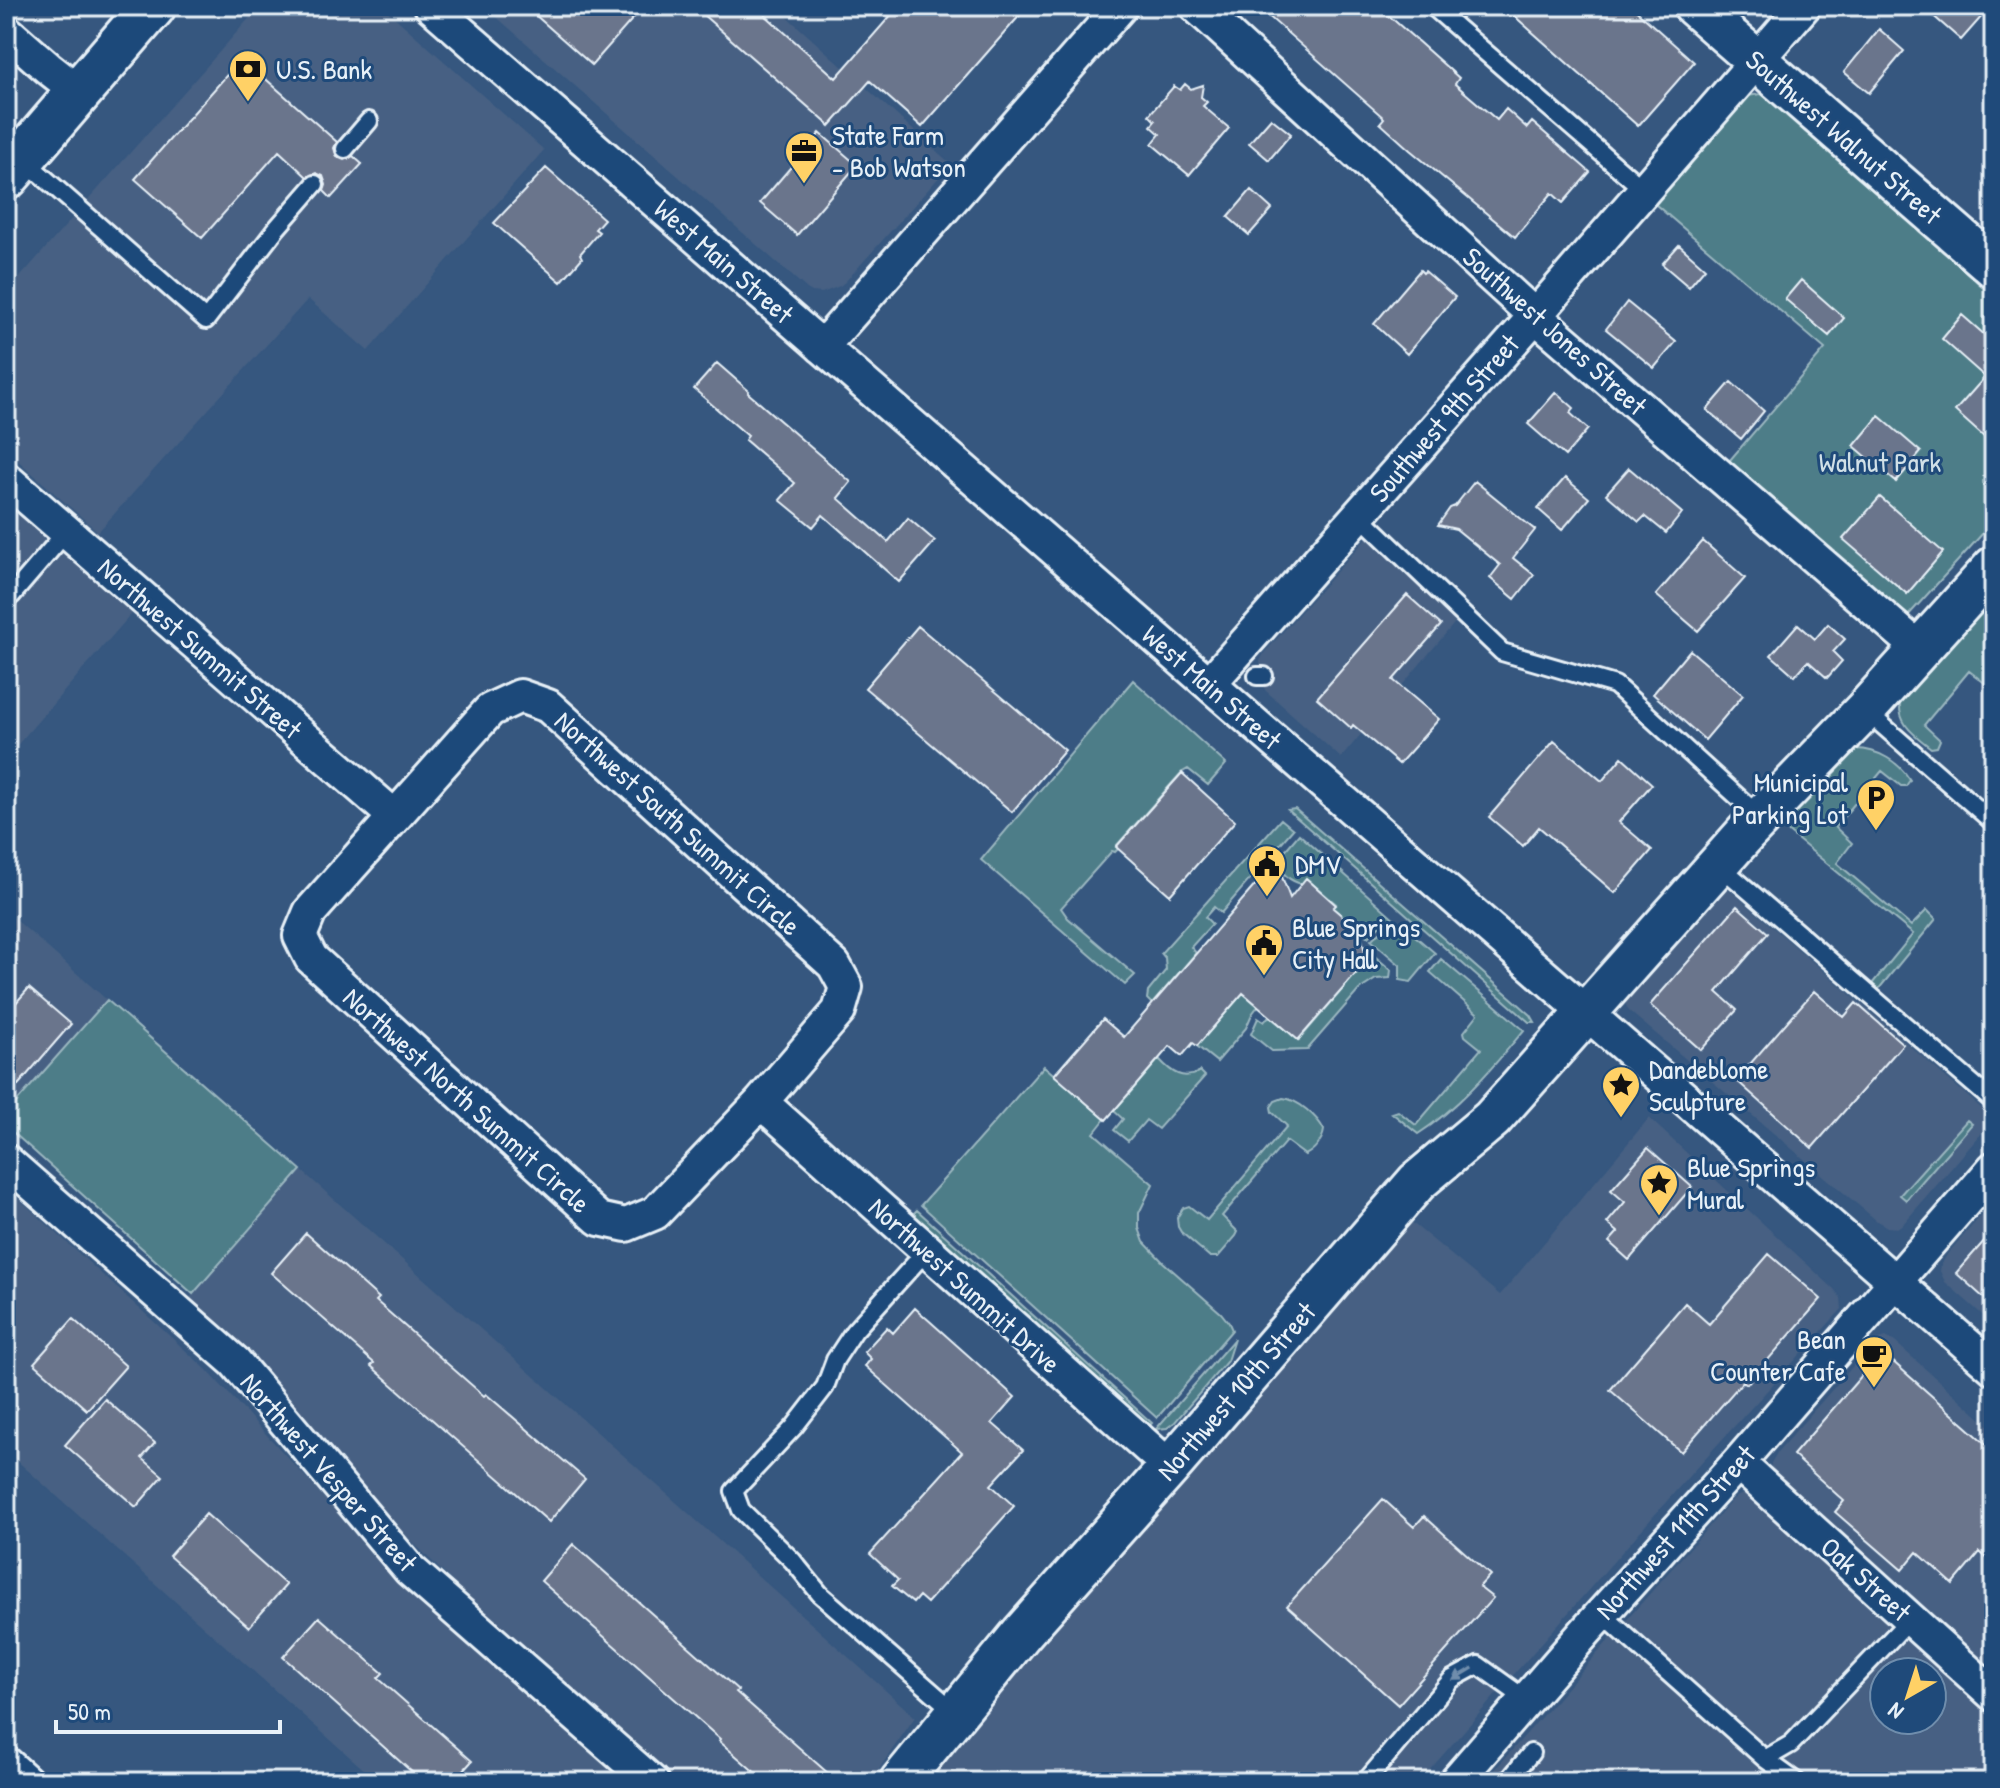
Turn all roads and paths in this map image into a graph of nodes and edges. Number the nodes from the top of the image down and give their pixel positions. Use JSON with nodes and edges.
{"nodes":[{"id":1,"x":153,"y":6,"type":"edge"},
{"id":2,"x":431,"y":6,"type":"edge"},
{"id":3,"x":1121,"y":6,"type":"edge"},
{"id":4,"x":1196,"y":6,"type":"edge"},
{"id":5,"x":1432,"y":6,"type":"edge"},
{"id":6,"x":1694,"y":6,"type":"edge"},
{"id":7,"x":1804,"y":6,"type":"edge"},
{"id":8,"x":6,"y":31,"type":"edge"},
{"id":9,"x":1755,"y":61,"type":"junction"},
{"id":10,"x":80,"y":93,"type":"junction"},
{"id":11,"x":369,"y":121,"type":"dead end"},
{"id":12,"x":345,"y":149,"type":"dead end"},
{"id":13,"x":14,"y":168,"type":"edge"},
{"id":14,"x":315,"y":184,"type":"dead end"},
{"id":15,"x":1644,"y":190,"type":"junction"},
{"id":16,"x":1994,"y":267,"type":"edge"},
{"id":17,"x":1535,"y":316,"type":"junction"},
{"id":18,"x":822,"y":347,"type":"junction"},
{"id":19,"x":6,"y":479,"type":"edge"},
{"id":20,"x":1359,"y":515,"type":"junction"},
{"id":21,"x":66,"y":532,"type":"junction"},
{"id":22,"x":1994,"y":567,"type":"edge"},
{"id":23,"x":6,"y":600,"type":"edge"},
{"id":24,"x":1920,"y":649,"type":"junction"},
{"id":25,"x":1209,"y":684,"type":"junction"},
{"id":26,"x":1865,"y":710,"type":"junction"},
{"id":27,"x":394,"y":816,"type":"junction"},
{"id":28,"x":1760,"y":817,"type":"junction"},
{"id":29,"x":1994,"y":823,"type":"edge"},
{"id":30,"x":1719,"y":865,"type":"junction"},
{"id":31,"x":1586,"y":1012,"type":"junction"},
{"id":32,"x":761,"y":1102,"type":"junction"},
{"id":33,"x":1994,"y":1102,"type":"edge"},
{"id":34,"x":6,"y":1161,"type":"edge"},
{"id":35,"x":1994,"y":1168,"type":"edge"},
{"id":36,"x":927,"y":1250,"type":"junction"},
{"id":37,"x":1895,"y":1282,"type":"junction"},
{"id":38,"x":1994,"y":1368,"type":"edge"},
{"id":39,"x":1738,"y":1463,"type":"junction"},
{"id":40,"x":1170,"y":1467,"type":"junction"},
{"id":41,"x":1602,"y":1614,"type":"junction"},
{"id":42,"x":1910,"y":1619,"type":"junction"},
{"id":43,"x":1994,"y":1695,"type":"edge"},
{"id":44,"x":1527,"y":1700,"type":"junction"},
{"id":45,"x":955,"y":1712,"type":"junction"},
{"id":46,"x":1531,"y":1753,"type":"dead end"},
{"id":47,"x":1765,"y":1759,"type":"junction"},
{"id":48,"x":6,"y":1763,"type":"edge"},
{"id":49,"x":27,"y":1782,"type":"edge"},
{"id":50,"x":652,"y":1782,"type":"edge"},
{"id":51,"x":901,"y":1782,"type":"edge"},
{"id":52,"x":1365,"y":1782,"type":"edge"},
{"id":53,"x":1455,"y":1782,"type":"edge"},
{"id":54,"x":1507,"y":1782,"type":"edge"},
{"id":55,"x":1797,"y":1782,"type":"edge"}],
"edges":[{"from":1,"to":10,"type":"main road"},
{"from":2,"to":18,"type":"street","name":"West Main Street"},
{"from":3,"to":18,"type":"street"},
{"from":4,"to":17,"type":"street","name":"Southwest Jones Street"},
{"from":5,"to":15,"type":"lane"},
{"from":6,"to":9,"type":"street","name":"Southwest Walnut Street"},
{"from":7,"to":9,"type":"street","name":"Southwest 9th Street"},
{"from":8,"to":10,"type":"street"},
{"from":9,"to":15,"type":"street","name":"Southwest 9th Street"},
{"from":9,"to":16,"type":"street","name":"Southwest Walnut Street"},
{"from":10,"to":13,"type":"main road"},
{"from":11,"to":12,"type":"lane"},
{"from":13,"to":14,"type":"lane"},
{"from":15,"to":17,"type":"street","name":"Southwest 9th Street"},
{"from":17,"to":20,"type":"street","name":"Southwest 9th Street"},
{"from":17,"to":24,"type":"street","name":"Southwest Jones Street"},
{"from":18,"to":25,"type":"street","name":"West Main Street"},
{"from":19,"to":21,"type":"street","name":"Northwest Summit Street"},
{"from":20,"to":25,"type":"street","name":"Southwest 9th Street"},
{"from":20,"to":28,"type":"lane"},
{"from":21,"to":23,"type":"lane"},
{"from":21,"to":27,"type":"street","name":"Northwest Summit Street"},
{"from":22,"to":24,"type":"street","name":"Northwest 10th Street"},
{"from":24,"to":26,"type":"street","name":"Northwest 10th Street"},
{"from":25,"to":31,"type":"street","name":"West Main Street"},
{"from":26,"to":28,"type":"street","name":"Northwest 10th Street"},
{"from":26,"to":29,"type":"lane"},
{"from":27,"to":32,"type":"street","name":"Northwest South Summit Circle"},
{"from":27,"to":32,"type":"street","name":"Northwest North Summit Circle"},
{"from":28,"to":30,"type":"street","name":"Northwest 10th Street"},
{"from":30,"to":31,"type":"street","name":"Northwest 10th Street"},
{"from":30,"to":33,"type":"lane"},
{"from":31,"to":37,"type":"street","name":"West Main Street"},
{"from":31,"to":40,"type":"street","name":"Northwest 10th Street"},
{"from":32,"to":36,"type":"street","name":"Northwest Summit Drive"},
{"from":34,"to":50,"type":"street","name":"Northwest Vesper Street"},
{"from":35,"to":37,"type":"street","name":"Northwest 11th Street"},
{"from":36,"to":40,"type":"street","name":"Northwest Summit Drive"},
{"from":36,"to":45,"type":"lane"},
{"from":37,"to":38,"type":"street","name":"West Main Street"},
{"from":37,"to":39,"type":"street","name":"Northwest 11th Street"},
{"from":39,"to":41,"type":"street","name":"Northwest 11th Street"},
{"from":39,"to":42,"type":"street","name":"Oak Street"},
{"from":40,"to":45,"type":"street","name":"Northwest 10th Street"},
{"from":41,"to":44,"type":"street","name":"Northwest 11th Street"},
{"from":41,"to":47,"type":"lane"},
{"from":42,"to":43,"type":"street","name":"Oak Street"},
{"from":42,"to":47,"type":"lane"},
{"from":44,"to":52,"type":"lane","one_way":true},
{"from":44,"to":53,"type":"street","name":"Northwest 11th Street"},
{"from":45,"to":51,"type":"street","name":"Northwest 10th Street"},
{"from":46,"to":54,"type":"lane"},
{"from":47,"to":55,"type":"lane"},
{"from":48,"to":49,"type":"street"}]}
